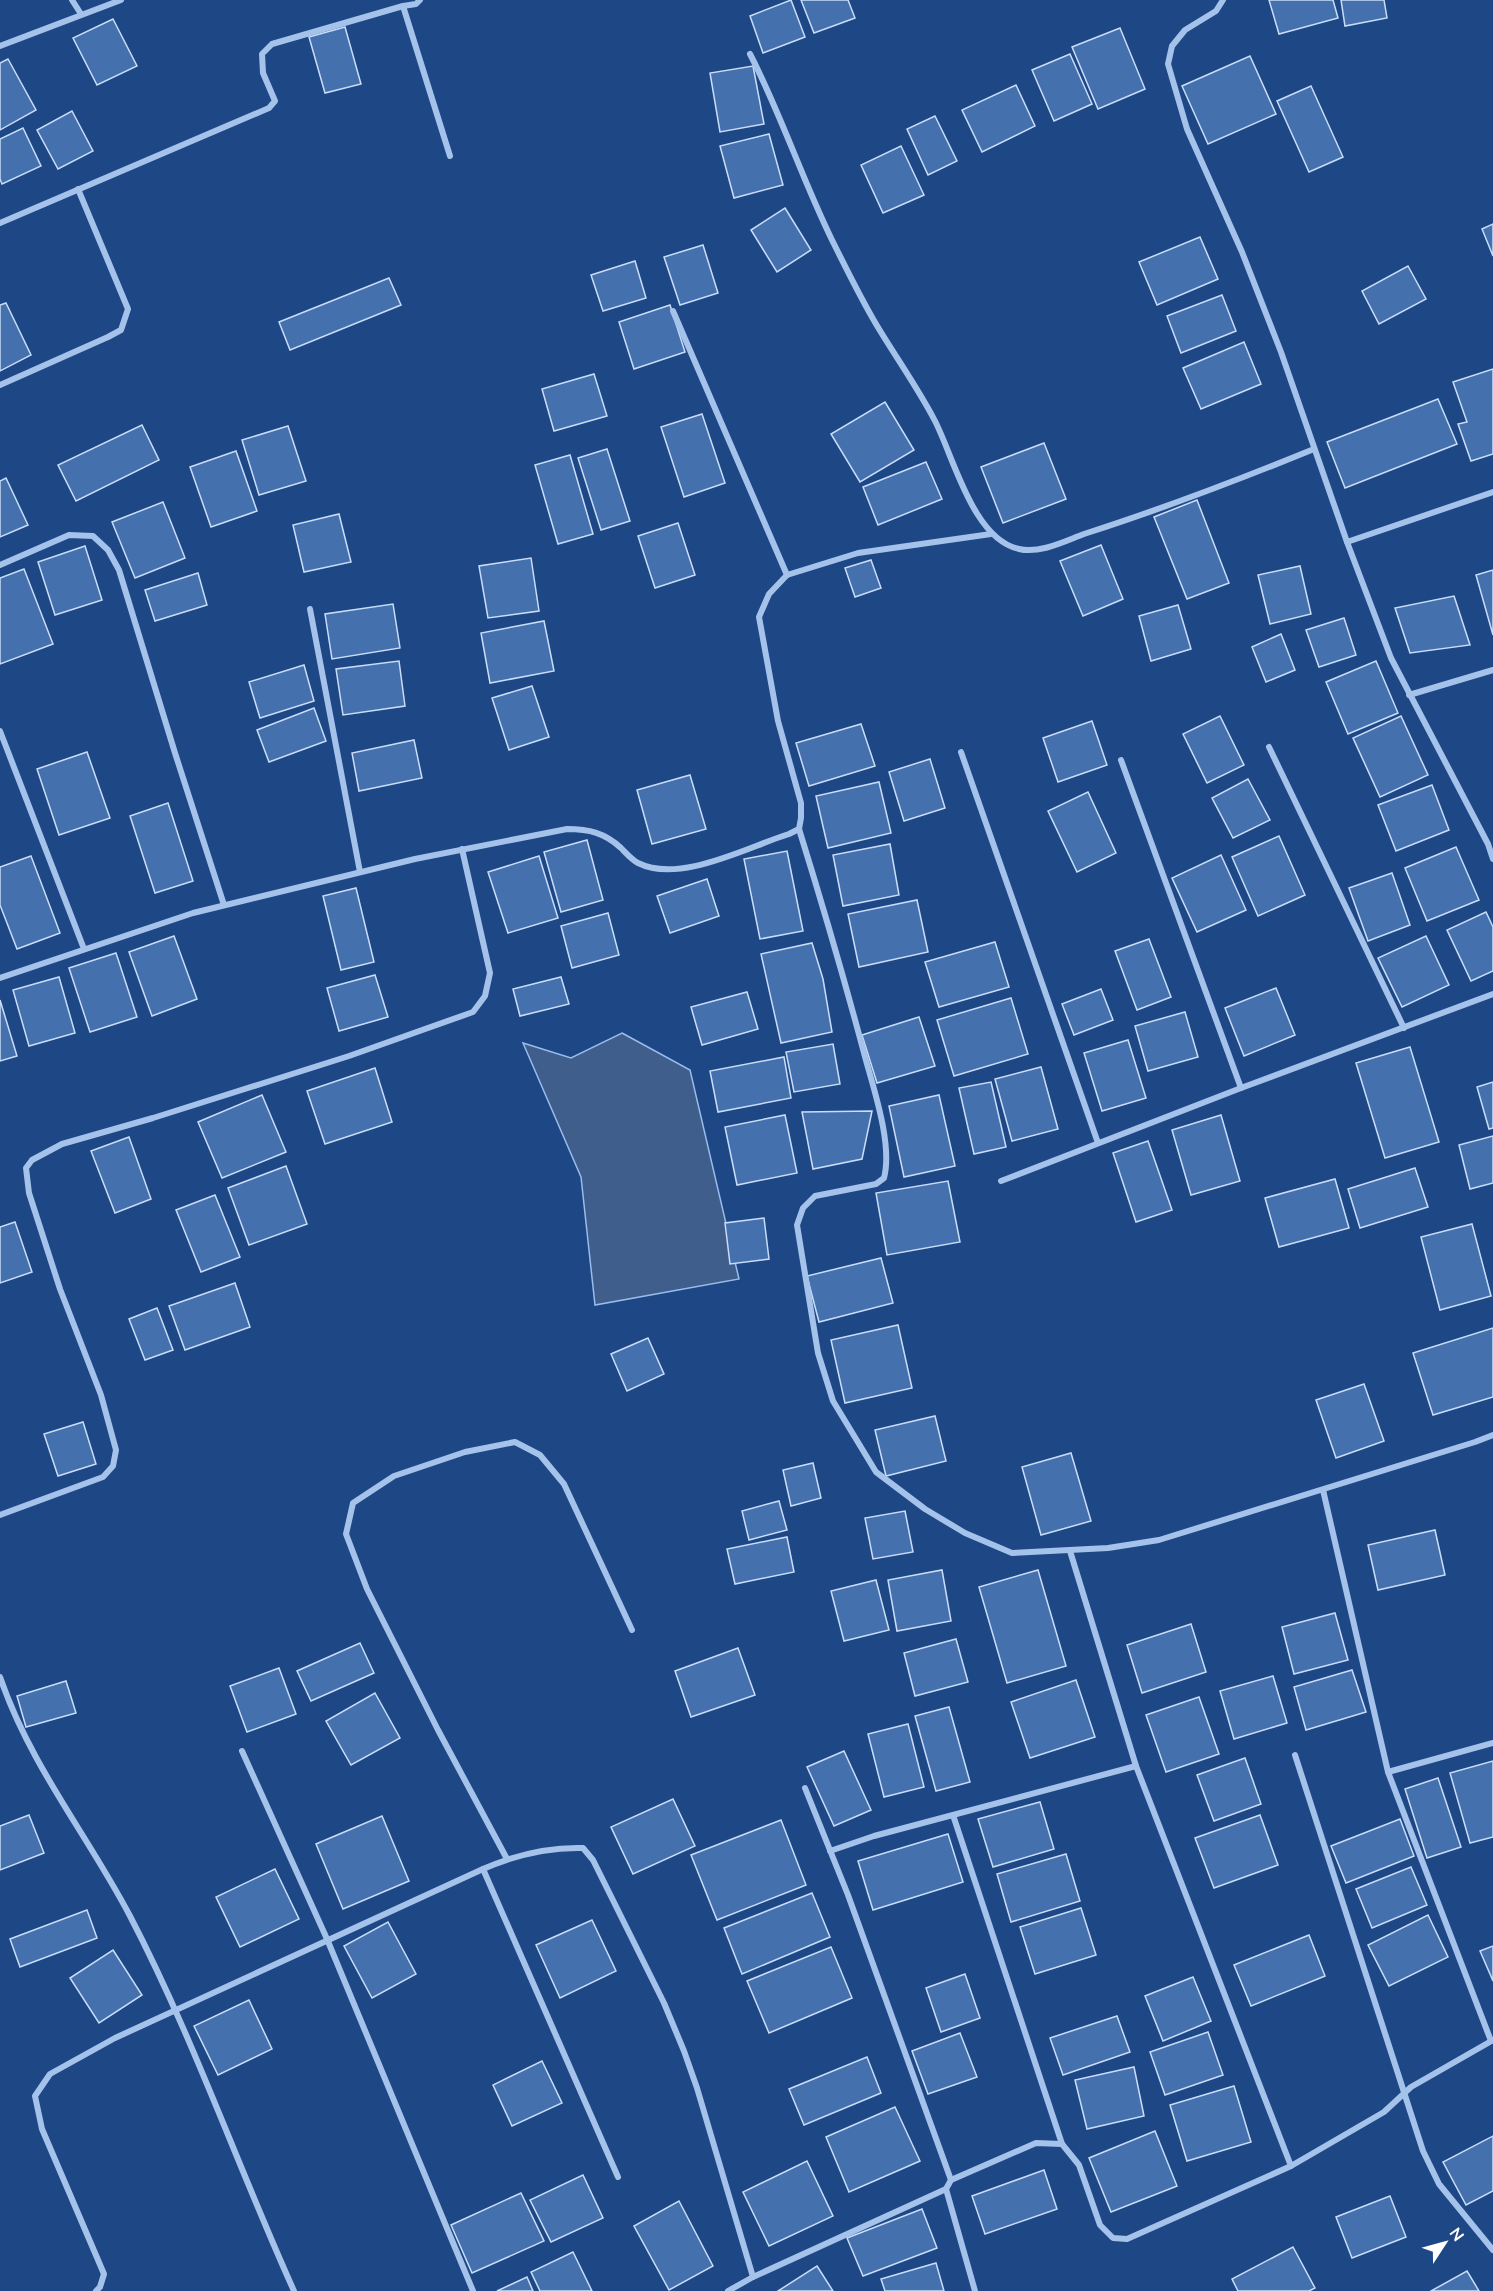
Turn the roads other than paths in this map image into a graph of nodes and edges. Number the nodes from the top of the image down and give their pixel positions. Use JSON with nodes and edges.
{"nodes":[{"id":1,"x":72,"y":0,"type":"edge"},
{"id":2,"x":121,"y":0,"type":"edge"},
{"id":3,"x":420,"y":0,"type":"edge"},
{"id":4,"x":1222,"y":0,"type":"edge"},
{"id":5,"x":403,"y":6,"type":"junction"},
{"id":6,"x":81,"y":14,"type":"junction"},
{"id":7,"x":0,"y":46,"type":"edge"},
{"id":8,"x":750,"y":54,"type":"dead end"},
{"id":9,"x":450,"y":156,"type":"dead end"},
{"id":10,"x":78,"y":189,"type":"junction"},
{"id":11,"x":0,"y":223,"type":"edge"},
{"id":12,"x":673,"y":311,"type":"dead end"},
{"id":13,"x":0,"y":385,"type":"edge"},
{"id":14,"x":1314,"y":449,"type":"junction"},
{"id":15,"x":1493,"y":492,"type":"edge"},
{"id":16,"x":991,"y":534,"type":"junction"},
{"id":17,"x":1347,"y":542,"type":"junction"},
{"id":18,"x":0,"y":565,"type":"edge"},
{"id":19,"x":787,"y":575,"type":"junction"},
{"id":20,"x":310,"y":609,"type":"dead end"},
{"id":21,"x":1493,"y":670,"type":"edge"},
{"id":22,"x":1409,"y":695,"type":"junction"},
{"id":23,"x":0,"y":731,"type":"edge"},
{"id":24,"x":1269,"y":747,"type":"dead end"},
{"id":25,"x":961,"y":752,"type":"dead end"},
{"id":26,"x":1120,"y":760,"type":"dead end"},
{"id":27,"x":799,"y":829,"type":"junction"},
{"id":28,"x":462,"y":849,"type":"junction"},
{"id":29,"x":1493,"y":859,"type":"edge"},
{"id":30,"x":360,"y":872,"type":"junction"},
{"id":31,"x":224,"y":905,"type":"junction"},
{"id":32,"x":84,"y":949,"type":"junction"},
{"id":33,"x":0,"y":978,"type":"edge"},
{"id":34,"x":1493,"y":994,"type":"edge"},
{"id":35,"x":1404,"y":1028,"type":"junction"},
{"id":36,"x":1241,"y":1088,"type":"junction"},
{"id":37,"x":1098,"y":1143,"type":"junction"},
{"id":38,"x":1000,"y":1181,"type":"dead end"},
{"id":39,"x":1493,"y":1435,"type":"edge"},
{"id":40,"x":1323,"y":1490,"type":"junction"},
{"id":41,"x":0,"y":1515,"type":"edge"},
{"id":42,"x":1070,"y":1551,"type":"junction"},
{"id":43,"x":632,"y":1630,"type":"dead end"},
{"id":44,"x":0,"y":1677,"type":"edge"},
{"id":45,"x":1493,"y":1743,"type":"edge"},
{"id":46,"x":242,"y":1751,"type":"dead end"},
{"id":47,"x":1295,"y":1755,"type":"dead end"},
{"id":48,"x":1136,"y":1766,"type":"junction"},
{"id":49,"x":1389,"y":1772,"type":"junction"},
{"id":50,"x":805,"y":1788,"type":"dead end"},
{"id":51,"x":953,"y":1815,"type":"junction"},
{"id":52,"x":830,"y":1851,"type":"junction"},
{"id":53,"x":507,"y":1859,"type":"junction"},
{"id":54,"x":483,"y":1869,"type":"junction"},
{"id":55,"x":327,"y":1939,"type":"junction"},
{"id":56,"x":175,"y":2011,"type":"junction"},
{"id":57,"x":1492,"y":2040,"type":"edge"},
{"id":58,"x":1404,"y":2094,"type":"junction"},
{"id":59,"x":1062,"y":2144,"type":"junction"},
{"id":60,"x":1291,"y":2166,"type":"junction"},
{"id":61,"x":618,"y":2177,"type":"dead end"},
{"id":62,"x":951,"y":2180,"type":"junction"},
{"id":63,"x":946,"y":2189,"type":"junction"},
{"id":64,"x":1493,"y":2250,"type":"edge"},
{"id":65,"x":753,"y":2277,"type":"junction"},
{"id":66,"x":96,"y":2291,"type":"edge"},
{"id":67,"x":294,"y":2291,"type":"edge"},
{"id":68,"x":473,"y":2291,"type":"edge"},
{"id":69,"x":728,"y":2291,"type":"edge"},
{"id":70,"x":975,"y":2291,"type":"edge"}],
"edges":[{"from":1,"to":6,"type":"street"},
{"from":2,"to":6,"type":"street"},
{"from":3,"to":5,"type":"street"},
{"from":4,"to":14,"type":"street"},
{"from":5,"to":9,"type":"street"},
{"from":5,"to":10,"type":"street"},
{"from":6,"to":7,"type":"street"},
{"from":8,"to":16,"type":"street"},
{"from":10,"to":11,"type":"street"},
{"from":10,"to":13,"type":"street"},
{"from":12,"to":19,"type":"street"},
{"from":14,"to":16,"type":"street"},
{"from":14,"to":17,"type":"street"},
{"from":15,"to":17,"type":"street"},
{"from":16,"to":19,"type":"street"},
{"from":17,"to":22,"type":"street"},
{"from":18,"to":31,"type":"street"},
{"from":19,"to":27,"type":"street"},
{"from":20,"to":30,"type":"street"},
{"from":21,"to":22,"type":"street"},
{"from":22,"to":29,"type":"street"},
{"from":23,"to":32,"type":"street"},
{"from":24,"to":35,"type":"street"},
{"from":25,"to":37,"type":"street"},
{"from":26,"to":36,"type":"street"},
{"from":27,"to":28,"type":"street"},
{"from":27,"to":42,"type":"street"},
{"from":28,"to":30,"type":"street"},
{"from":28,"to":41,"type":"street"},
{"from":30,"to":31,"type":"street"},
{"from":31,"to":32,"type":"street"},
{"from":32,"to":33,"type":"street"},
{"from":34,"to":35,"type":"street"},
{"from":35,"to":36,"type":"street"},
{"from":36,"to":37,"type":"street"},
{"from":37,"to":38,"type":"street"},
{"from":39,"to":40,"type":"street"},
{"from":40,"to":42,"type":"street"},
{"from":40,"to":49,"type":"street"},
{"from":42,"to":48,"type":"street"},
{"from":43,"to":53,"type":"street"},
{"from":44,"to":56,"type":"street"},
{"from":45,"to":49,"type":"street"},
{"from":46,"to":55,"type":"street"},
{"from":47,"to":58,"type":"street"},
{"from":48,"to":51,"type":"street"},
{"from":48,"to":60,"type":"street"},
{"from":49,"to":57,"type":"street"},
{"from":50,"to":52,"type":"street"},
{"from":51,"to":52,"type":"street"},
{"from":51,"to":59,"type":"street"},
{"from":52,"to":62,"type":"street"},
{"from":53,"to":54,"type":"street"},
{"from":53,"to":65,"type":"street"},
{"from":54,"to":55,"type":"street"},
{"from":54,"to":61,"type":"street"},
{"from":55,"to":56,"type":"street"},
{"from":55,"to":68,"type":"street"},
{"from":56,"to":66,"type":"street"},
{"from":56,"to":67,"type":"street"},
{"from":57,"to":58,"type":"street"},
{"from":58,"to":60,"type":"street"},
{"from":58,"to":64,"type":"street"},
{"from":59,"to":60,"type":"street"},
{"from":59,"to":62,"type":"street"},
{"from":62,"to":63,"type":"street"},
{"from":63,"to":65,"type":"street"},
{"from":63,"to":70,"type":"street"},
{"from":65,"to":69,"type":"street"}]}
